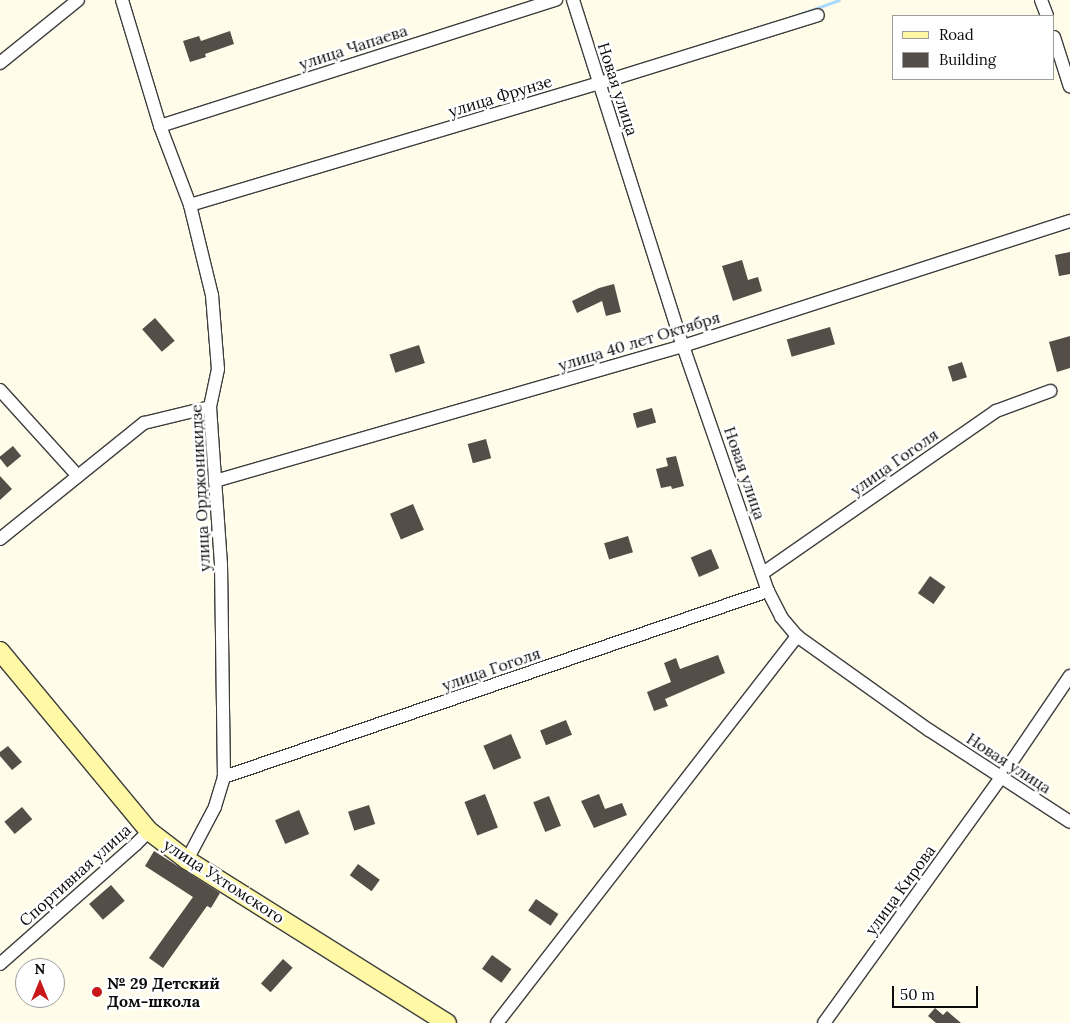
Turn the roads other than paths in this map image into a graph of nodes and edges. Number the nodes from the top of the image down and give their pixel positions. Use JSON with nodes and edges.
{"nodes":[{"id":1,"x":78,"y":0,"type":"edge"},
{"id":2,"x":122,"y":0,"type":"edge"},
{"id":3,"x":556,"y":0,"type":"edge"},
{"id":4,"x":573,"y":0,"type":"edge"},
{"id":5,"x":1041,"y":0,"type":"edge"},
{"id":6,"x":818,"y":15,"type":"dead end"},
{"id":7,"x":1047,"y":15,"type":"edge"},
{"id":8,"x":1055,"y":39,"type":"edge"},
{"id":9,"x":1066,"y":59,"type":"edge"},
{"id":10,"x":0,"y":63,"type":"edge"},
{"id":11,"x":600,"y":83,"type":"junction"},
{"id":12,"x":1070,"y":87,"type":"edge"},
{"id":13,"x":160,"y":126,"type":"junction"},
{"id":14,"x":190,"y":205,"type":"junction"},
{"id":15,"x":1070,"y":221,"type":"edge"},
{"id":16,"x":684,"y":346,"type":"junction"},
{"id":17,"x":0,"y":390,"type":"edge"},
{"id":18,"x":1050,"y":391,"type":"dead end"},
{"id":19,"x":210,"y":406,"type":"junction"},
{"id":20,"x":78,"y":476,"type":"junction"},
{"id":21,"x":215,"y":481,"type":"junction"},
{"id":22,"x":0,"y":539,"type":"edge"},
{"id":23,"x":763,"y":573,"type":"junction"},
{"id":24,"x":768,"y":591,"type":"junction"},
{"id":25,"x":797,"y":636,"type":"junction"},
{"id":26,"x":0,"y":651,"type":"edge"},
{"id":27,"x":1070,"y":676,"type":"edge"},
{"id":28,"x":1002,"y":776,"type":"junction"},
{"id":29,"x":224,"y":778,"type":"junction"},
{"id":30,"x":1070,"y":822,"type":"edge"},
{"id":31,"x":149,"y":831,"type":"junction"},
{"id":32,"x":187,"y":860,"type":"junction"},
{"id":33,"x":0,"y":964,"type":"edge"},
{"id":34,"x":448,"y":1023,"type":"edge"},
{"id":35,"x":497,"y":1023,"type":"edge"},
{"id":36,"x":824,"y":1023,"type":"edge"}],
"edges":[{"from":1,"to":10,"type":"street"},
{"from":2,"to":13,"type":"street","name":"улица Орджоникидзе"},
{"from":3,"to":13,"type":"street","name":"улица Чапаева"},
{"from":4,"to":11,"type":"street","name":"Новая улица"},
{"from":5,"to":7,"type":"street"},
{"from":6,"to":11,"type":"street","name":"улица Фрунзе"},
{"from":8,"to":9,"type":"street"},
{"from":9,"to":12,"type":"street"},
{"from":11,"to":14,"type":"street","name":"улица Фрунзе"},
{"from":11,"to":16,"type":"street","name":"Новая улица"},
{"from":13,"to":14,"type":"street","name":"улица Орджоникидзе"},
{"from":14,"to":19,"type":"street","name":"улица Орджоникидзе"},
{"from":15,"to":16,"type":"street","name":"улица 40 лет Октября"},
{"from":16,"to":21,"type":"street","name":"улица 40 лет Октября"},
{"from":16,"to":23,"type":"street","name":"Новая улица"},
{"from":17,"to":20,"type":"street"},
{"from":18,"to":23,"type":"street","name":"улица Гоголя"},
{"from":19,"to":20,"type":"street"},
{"from":19,"to":21,"type":"street","name":"улица Орджоникидзе"},
{"from":20,"to":22,"type":"street"},
{"from":21,"to":29,"type":"street","name":"улица Орджоникидзе"},
{"from":23,"to":24,"type":"street","name":"Новая улица"},
{"from":24,"to":25,"type":"street","name":"Новая улица"},
{"from":24,"to":29,"type":"street","name":"улица Гоголя"},
{"from":25,"to":28,"type":"street","name":"Новая улица"},
{"from":25,"to":35,"type":"street"},
{"from":26,"to":31,"type":"main road","name":"улица Ухтомского"},
{"from":27,"to":28,"type":"street","name":"улица Кирова"},
{"from":28,"to":30,"type":"street","name":"Новая улица"},
{"from":28,"to":36,"type":"street","name":"улица Кирова"},
{"from":29,"to":32,"type":"street","name":"улица Орджоникидзе"},
{"from":31,"to":32,"type":"main road","name":"улица Ухтомского"},
{"from":31,"to":33,"type":"street","name":"Спортивная улица"},
{"from":32,"to":34,"type":"main road","name":"улица Ухтомского"}]}
